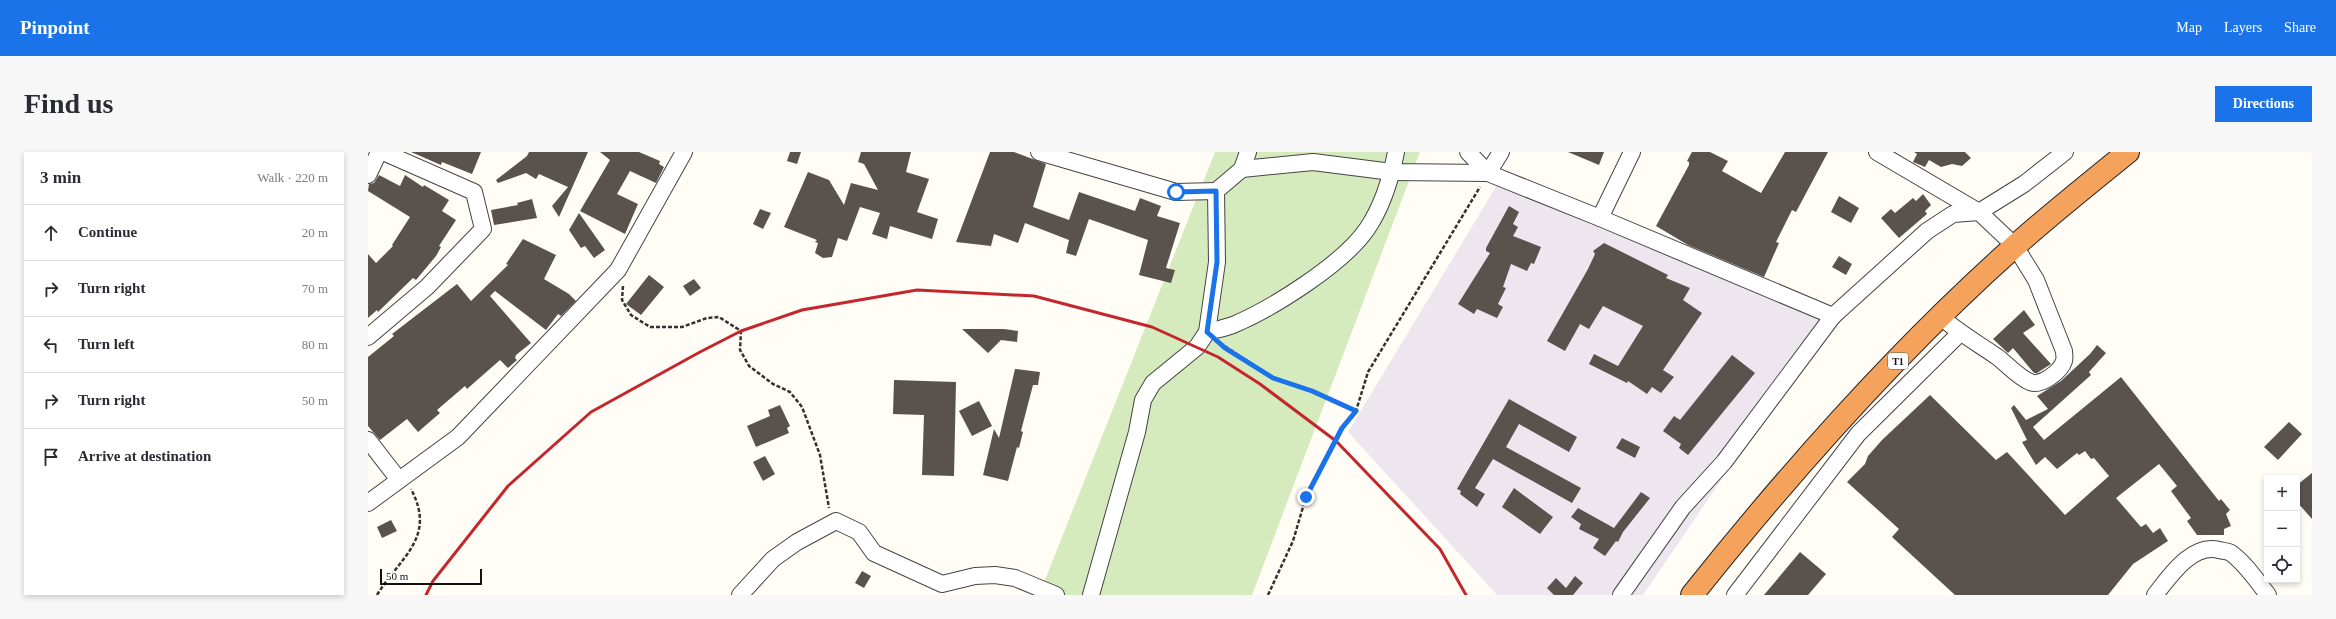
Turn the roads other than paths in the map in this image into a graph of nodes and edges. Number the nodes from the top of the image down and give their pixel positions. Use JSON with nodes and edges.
{"nodes":[{"id":1,"x":380,"y":152,"type":"edge"},
{"id":2,"x":383,"y":152,"type":"edge"},
{"id":3,"x":684,"y":152,"type":"edge"},
{"id":4,"x":1039,"y":152,"type":"edge"},
{"id":5,"x":1248,"y":152,"type":"edge"},
{"id":6,"x":1331,"y":152,"type":"edge"},
{"id":7,"x":1396,"y":152,"type":"edge"},
{"id":8,"x":1468,"y":152,"type":"edge"},
{"id":9,"x":1501,"y":152,"type":"edge"},
{"id":10,"x":1632,"y":152,"type":"edge"},
{"id":11,"x":1877,"y":152,"type":"edge"},
{"id":12,"x":2065,"y":152,"type":"edge"},
{"id":13,"x":2128,"y":152,"type":"edge"},
{"id":14,"x":1313,"y":162,"type":"junction"},
{"id":15,"x":1242,"y":169,"type":"junction"},
{"id":16,"x":1392,"y":172,"type":"junction"},
{"id":17,"x":1488,"y":173,"type":"junction"},
{"id":18,"x":368,"y":175,"type":"edge"},
{"id":19,"x":1216,"y":191,"type":"junction"},
{"id":20,"x":1979,"y":212,"type":"junction"},
{"id":21,"x":1600,"y":218,"type":"junction"},
{"id":22,"x":2014,"y":246,"type":"junction"},
{"id":23,"x":1833,"y":316,"type":"junction"},
{"id":24,"x":1940,"y":317,"type":"junction"},
{"id":25,"x":1207,"y":332,"type":"junction"},
{"id":26,"x":1960,"y":333,"type":"junction"},
{"id":27,"x":368,"y":337,"type":"edge"},
{"id":28,"x":368,"y":440,"type":"edge"},
{"id":29,"x":402,"y":479,"type":"junction"},
{"id":30,"x":368,"y":503,"type":"edge"},
{"id":31,"x":740,"y":595,"type":"edge"},
{"id":32,"x":1056,"y":595,"type":"edge"},
{"id":33,"x":1091,"y":595,"type":"edge"},
{"id":34,"x":1621,"y":595,"type":"edge"},
{"id":35,"x":1692,"y":595,"type":"edge"},
{"id":36,"x":1735,"y":595,"type":"edge"},
{"id":37,"x":2155,"y":595,"type":"edge"},
{"id":38,"x":2268,"y":595,"type":"edge"}],
"edges":[{"from":1,"to":18,"type":"street"},
{"from":2,"to":27,"type":"street"},
{"from":3,"to":29,"type":"street"},
{"from":4,"to":19,"type":"street"},
{"from":5,"to":15,"type":"street"},
{"from":6,"to":14,"type":"street"},
{"from":7,"to":16,"type":"street"},
{"from":8,"to":17,"type":"street"},
{"from":9,"to":17,"type":"street"},
{"from":10,"to":21,"type":"street"},
{"from":11,"to":20,"type":"street"},
{"from":12,"to":20,"type":"street"},
{"from":13,"to":22,"type":"highway","number":"T1"},
{"from":14,"to":15,"type":"street"},
{"from":14,"to":16,"type":"street"},
{"from":15,"to":19,"type":"street"},
{"from":16,"to":17,"type":"street"},
{"from":16,"to":25,"type":"street"},
{"from":17,"to":21,"type":"street"},
{"from":19,"to":25,"type":"street"},
{"from":20,"to":22,"type":"street"},
{"from":20,"to":23,"type":"street"},
{"from":21,"to":23,"type":"street"},
{"from":22,"to":24,"type":"highway","number":"T1"},
{"from":22,"to":26,"type":"street"},
{"from":23,"to":34,"type":"street"},
{"from":24,"to":26,"type":"street"},
{"from":24,"to":35,"type":"highway","number":"T1"},
{"from":25,"to":33,"type":"street"},
{"from":26,"to":36,"type":"street"},
{"from":28,"to":29,"type":"street"},
{"from":29,"to":30,"type":"street"},
{"from":31,"to":32,"type":"street"},
{"from":37,"to":38,"type":"street"}]}
